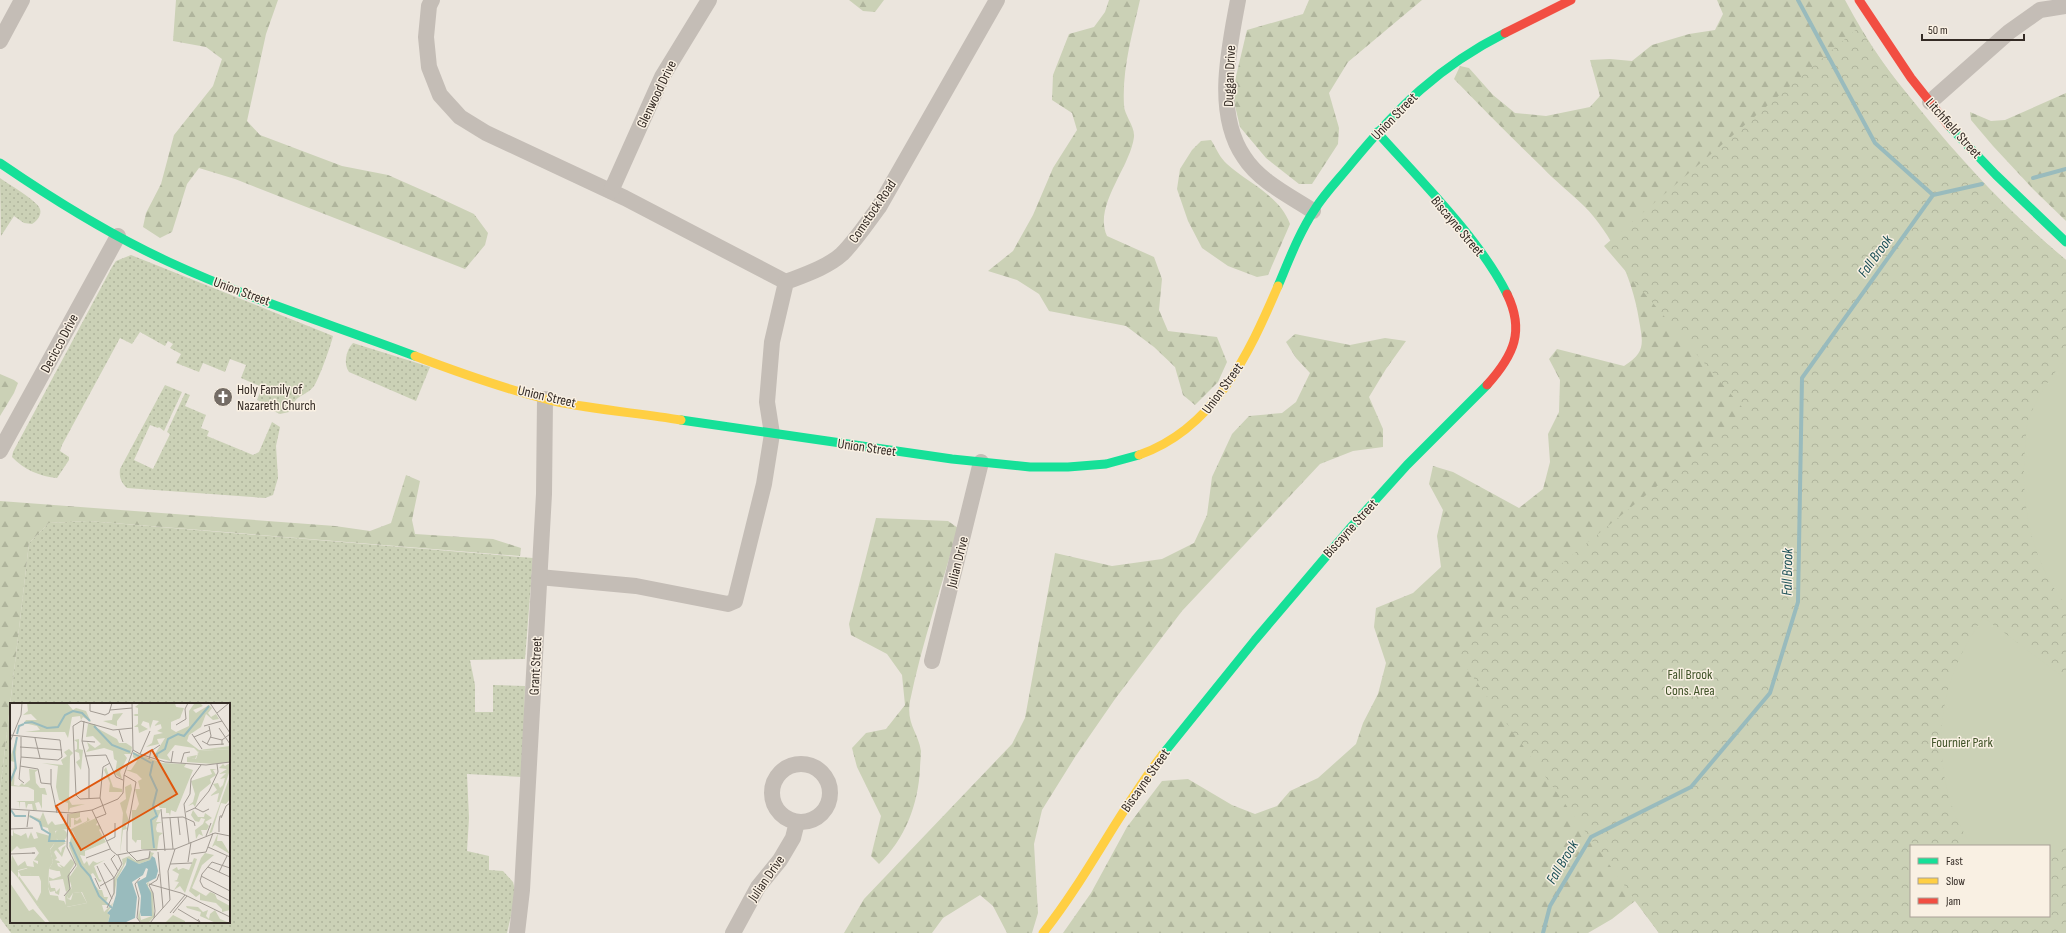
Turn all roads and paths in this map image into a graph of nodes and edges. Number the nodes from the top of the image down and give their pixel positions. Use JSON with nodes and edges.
{"nodes":[{"id":1,"x":22,"y":0,"type":"edge"},
{"id":2,"x":432,"y":0,"type":"edge"},
{"id":3,"x":709,"y":0,"type":"edge"},
{"id":4,"x":997,"y":0,"type":"edge"},
{"id":5,"x":1238,"y":0,"type":"edge"},
{"id":6,"x":1571,"y":0,"type":"edge"},
{"id":7,"x":1859,"y":0,"type":"edge"},
{"id":8,"x":2066,"y":6,"type":"edge"},
{"id":9,"x":0,"y":41,"type":"edge"},
{"id":10,"x":1930,"y":102,"type":"junction"},
{"id":11,"x":1377,"y":132,"type":"junction"},
{"id":12,"x":0,"y":164,"type":"edge"},
{"id":13,"x":611,"y":191,"type":"junction"},
{"id":14,"x":1313,"y":211,"type":"junction"},
{"id":15,"x":118,"y":236,"type":"junction"},
{"id":16,"x":2066,"y":242,"type":"edge"},
{"id":17,"x":786,"y":282,"type":"junction"},
{"id":18,"x":545,"y":398,"type":"junction"},
{"id":19,"x":772,"y":434,"type":"junction"},
{"id":20,"x":0,"y":451,"type":"edge"},
{"id":21,"x":981,"y":462,"type":"junction"},
{"id":22,"x":540,"y":577,"type":"junction"},
{"id":23,"x":932,"y":661,"type":"dead end"},
{"id":24,"x":797,"y":822,"type":"dead end"},
{"id":25,"x":517,"y":933,"type":"edge"},
{"id":26,"x":733,"y":933,"type":"edge"},
{"id":27,"x":1043,"y":933,"type":"edge"}],
"edges":[{"from":1,"to":9,"type":"street"},
{"from":2,"to":13,"type":"street"},
{"from":3,"to":13,"type":"street","name":"Glenwood Drive"},
{"from":4,"to":17,"type":"street","name":"Comstock Road"},
{"from":5,"to":14,"type":"street","name":"Duggan Drive"},
{"from":6,"to":11,"type":"street","name":"Union Street"},
{"from":7,"to":10,"type":"street","name":"Litchfield Street"},
{"from":8,"to":10,"type":"street"},
{"from":10,"to":16,"type":"street","name":"Litchfield Street"},
{"from":11,"to":14,"type":"street","name":"Union Street"},
{"from":11,"to":27,"type":"street","name":"Biscayne Street"},
{"from":12,"to":15,"type":"street","name":"Union Street"},
{"from":13,"to":17,"type":"street"},
{"from":14,"to":21,"type":"street","name":"Union Street"},
{"from":15,"to":18,"type":"street","name":"Union Street"},
{"from":15,"to":20,"type":"street","name":"Decicco Drive"},
{"from":17,"to":19,"type":"street"},
{"from":18,"to":19,"type":"street","name":"Union Street"},
{"from":18,"to":22,"type":"street","name":"Grant Street"},
{"from":19,"to":21,"type":"street","name":"Union Street"},
{"from":19,"to":22,"type":"street"},
{"from":21,"to":23,"type":"street","name":"Julian Drive"},
{"from":22,"to":25,"type":"street","name":"Grant Street"},
{"from":24,"to":26,"type":"street","name":"Julian Drive"}]}
